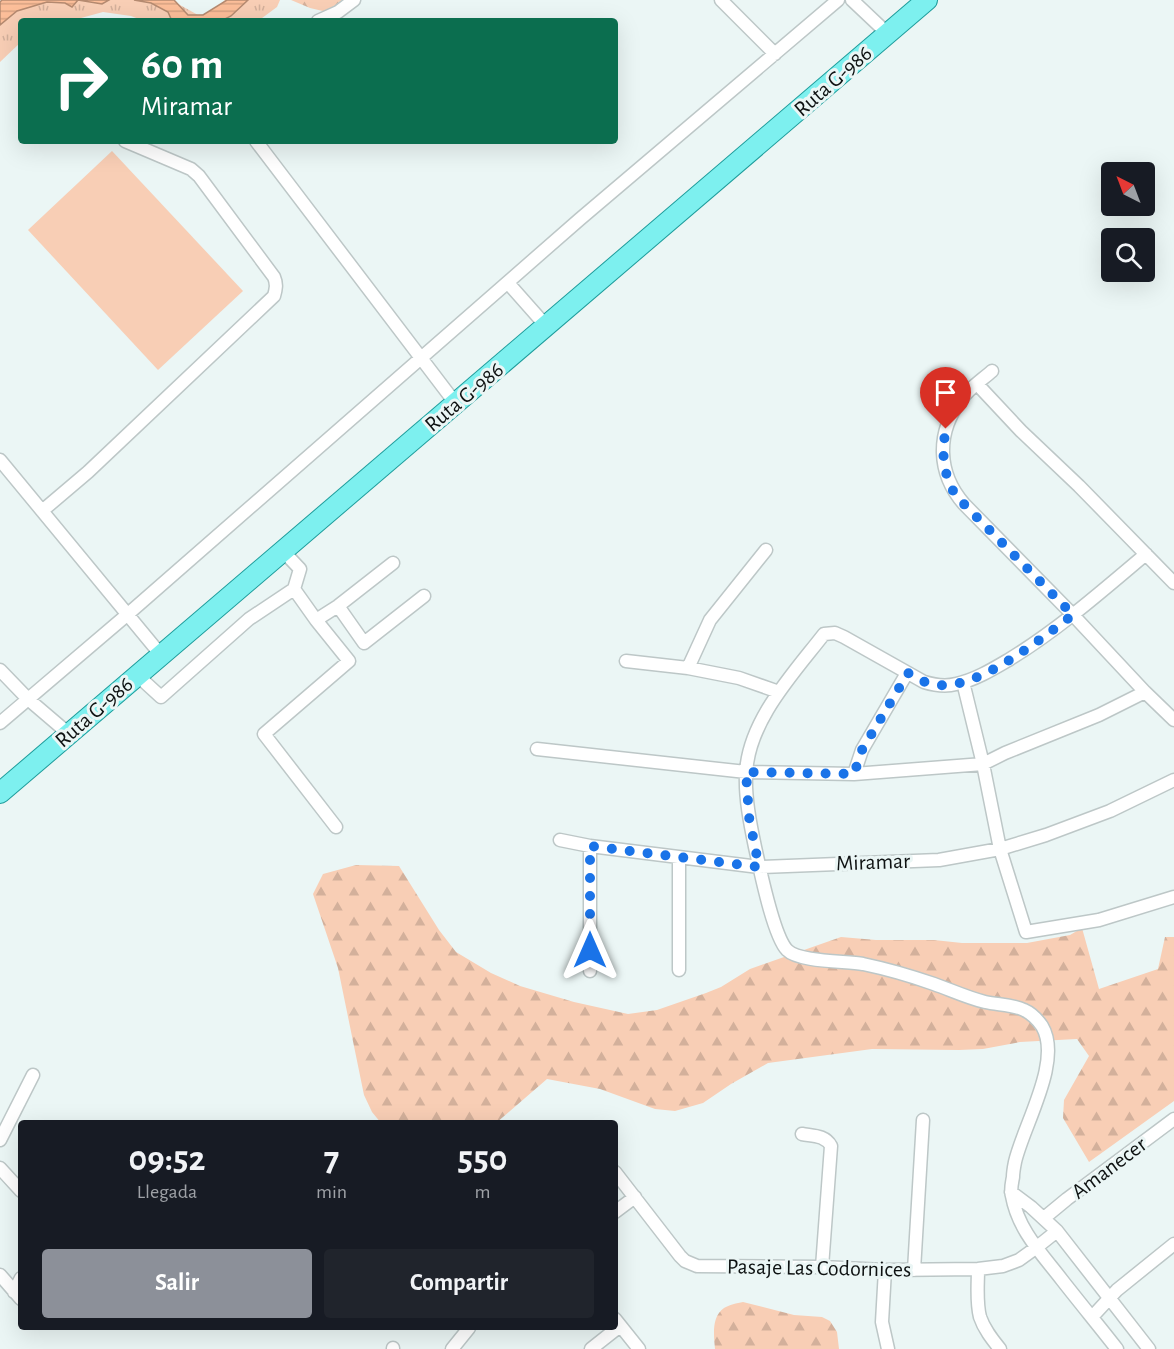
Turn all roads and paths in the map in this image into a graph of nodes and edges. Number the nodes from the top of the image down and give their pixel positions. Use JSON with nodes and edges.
{"nodes":[{"id":1,"x":354,"y":0,"type":"edge"},
{"id":2,"x":722,"y":0,"type":"edge"},
{"id":3,"x":838,"y":0,"type":"edge"},
{"id":4,"x":852,"y":0,"type":"edge"},
{"id":5,"x":927,"y":0,"type":"edge"},
{"id":6,"x":325,"y":18,"type":"edge"},
{"id":7,"x":888,"y":34,"type":"junction"},
{"id":8,"x":775,"y":54,"type":"junction"},
{"id":9,"x":132,"y":144,"type":"edge"},
{"id":10,"x":258,"y":144,"type":"edge"},
{"id":11,"x":508,"y":282,"type":"junction"},
{"id":12,"x":547,"y":327,"type":"junction"},
{"id":13,"x":421,"y":358,"type":"junction"},
{"id":14,"x":992,"y":371,"type":"dead end"},
{"id":15,"x":977,"y":384,"type":"junction"},
{"id":16,"x":456,"y":404,"type":"junction"},
{"id":17,"x":0,"y":460,"type":"edge"},
{"id":18,"x":42,"y":511,"type":"junction"},
{"id":19,"x":766,"y":550,"type":"dead end"},
{"id":20,"x":283,"y":551,"type":"junction"},
{"id":21,"x":1146,"y":554,"type":"junction"},
{"id":22,"x":393,"y":563,"type":"dead end"},
{"id":23,"x":1174,"y":583,"type":"edge"},
{"id":24,"x":294,"y":590,"type":"junction"},
{"id":25,"x":424,"y":596,"type":"dead end"},
{"id":26,"x":338,"y":606,"type":"junction"},
{"id":27,"x":128,"y":614,"type":"junction"},
{"id":28,"x":1073,"y":615,"type":"junction"},
{"id":29,"x":316,"y":620,"type":"junction"},
{"id":30,"x":161,"y":654,"type":"junction"},
{"id":31,"x":626,"y":661,"type":"dead end"},
{"id":32,"x":688,"y":668,"type":"junction"},
{"id":33,"x":0,"y":669,"type":"edge"},
{"id":34,"x":908,"y":673,"type":"junction"},
{"id":35,"x":137,"y":675,"type":"junction"},
{"id":36,"x":963,"y":682,"type":"junction"},
{"id":37,"x":779,"y":692,"type":"junction"},
{"id":38,"x":1145,"y":692,"type":"junction"},
{"id":39,"x":28,"y":699,"type":"junction"},
{"id":40,"x":1174,"y":720,"type":"edge"},
{"id":41,"x":0,"y":723,"type":"edge"},
{"id":42,"x":69,"y":734,"type":"junction"},
{"id":43,"x":537,"y":749,"type":"dead end"},
{"id":44,"x":983,"y":764,"type":"junction"},
{"id":45,"x":746,"y":772,"type":"junction"},
{"id":46,"x":854,"y":774,"type":"junction"},
{"id":47,"x":1174,"y":780,"type":"edge"},
{"id":48,"x":0,"y":793,"type":"edge"},
{"id":49,"x":336,"y":827,"type":"dead end"},
{"id":50,"x":560,"y":840,"type":"dead end"},
{"id":51,"x":590,"y":846,"type":"junction"},
{"id":52,"x":1000,"y":849,"type":"junction"},
{"id":53,"x":679,"y":858,"type":"junction"},
{"id":54,"x":759,"y":867,"type":"junction"},
{"id":55,"x":1174,"y":897,"type":"edge"},
{"id":56,"x":590,"y":970,"type":"dead end"},
{"id":57,"x":679,"y":970,"type":"dead end"},
{"id":58,"x":33,"y":1075,"type":"dead end"},
{"id":59,"x":1174,"y":1119,"type":"edge"},
{"id":60,"x":923,"y":1120,"type":"dead end"},
{"id":61,"x":802,"y":1134,"type":"dead end"},
{"id":62,"x":0,"y":1140,"type":"edge"},
{"id":63,"x":0,"y":1168,"type":"edge"},
{"id":64,"x":618,"y":1176,"type":"edge"},
{"id":65,"x":18,"y":1188,"type":"edge"},
{"id":66,"x":1011,"y":1192,"type":"junction"},
{"id":67,"x":635,"y":1197,"type":"junction"},
{"id":68,"x":618,"y":1210,"type":"edge"},
{"id":69,"x":1044,"y":1218,"type":"junction"},
{"id":70,"x":1057,"y":1231,"type":"junction"},
{"id":71,"x":1174,"y":1244,"type":"edge"},
{"id":72,"x":1037,"y":1247,"type":"junction"},
{"id":73,"x":822,"y":1267,"type":"junction"},
{"id":74,"x":978,"y":1269,"type":"junction"},
{"id":75,"x":885,"y":1270,"type":"junction"},
{"id":76,"x":914,"y":1270,"type":"junction"},
{"id":77,"x":0,"y":1275,"type":"edge"},
{"id":78,"x":17,"y":1296,"type":"edge"},
{"id":79,"x":1108,"y":1298,"type":"junction"},
{"id":80,"x":1092,"y":1317,"type":"junction"},
{"id":81,"x":618,"y":1322,"type":"edge"},
{"id":82,"x":467,"y":1330,"type":"edge"},
{"id":83,"x":610,"y":1330,"type":"edge"},
{"id":84,"x":452,"y":1349,"type":"edge"},
{"id":85,"x":591,"y":1349,"type":"edge"},
{"id":86,"x":639,"y":1349,"type":"edge"},
{"id":87,"x":888,"y":1349,"type":"edge"},
{"id":88,"x":1000,"y":1349,"type":"edge"},
{"id":89,"x":1117,"y":1349,"type":"edge"},
{"id":90,"x":1149,"y":1349,"type":"edge"}],
"edges":[{"from":1,"to":6,"type":"street"},
{"from":2,"to":8,"type":"street"},
{"from":3,"to":8,"type":"street"},
{"from":4,"to":7,"type":"street"},
{"from":5,"to":7,"type":"main road","name":"Ruta G-986"},
{"from":7,"to":12,"type":"main road","name":"Ruta G-986"},
{"from":8,"to":11,"type":"street"},
{"from":9,"to":18,"type":"street"},
{"from":10,"to":13,"type":"street"},
{"from":11,"to":12,"type":"street"},
{"from":11,"to":13,"type":"street"},
{"from":12,"to":16,"type":"main road","name":"Ruta G-986"},
{"from":13,"to":16,"type":"street"},
{"from":13,"to":27,"type":"street"},
{"from":14,"to":15,"type":"street"},
{"from":15,"to":21,"type":"street"},
{"from":15,"to":28,"type":"street"},
{"from":16,"to":20,"type":"main road","name":"Ruta G-986"},
{"from":17,"to":18,"type":"street"},
{"from":18,"to":27,"type":"street"},
{"from":19,"to":32,"type":"street"},
{"from":20,"to":24,"type":"street"},
{"from":20,"to":30,"type":"main road","name":"Ruta G-986"},
{"from":21,"to":23,"type":"street"},
{"from":21,"to":28,"type":"street"},
{"from":22,"to":26,"type":"street"},
{"from":24,"to":29,"type":"street"},
{"from":24,"to":35,"type":"street"},
{"from":25,"to":26,"type":"street"},
{"from":26,"to":29,"type":"street"},
{"from":27,"to":30,"type":"street"},
{"from":27,"to":39,"type":"street"},
{"from":28,"to":36,"type":"street"},
{"from":28,"to":38,"type":"street"},
{"from":29,"to":49,"type":"street"},
{"from":30,"to":35,"type":"main road","name":"Ruta G-986"},
{"from":31,"to":32,"type":"street"},
{"from":32,"to":37,"type":"street"},
{"from":33,"to":39,"type":"street"},
{"from":34,"to":36,"type":"street"},
{"from":34,"to":37,"type":"street"},
{"from":34,"to":46,"type":"street"},
{"from":35,"to":42,"type":"main road","name":"Ruta G-986"},
{"from":36,"to":44,"type":"street"},
{"from":37,"to":45,"type":"street"},
{"from":38,"to":40,"type":"street"},
{"from":38,"to":44,"type":"street"},
{"from":39,"to":41,"type":"street"},
{"from":39,"to":42,"type":"street"},
{"from":42,"to":48,"type":"main road","name":"Ruta G-986"},
{"from":43,"to":45,"type":"street"},
{"from":44,"to":46,"type":"street"},
{"from":44,"to":52,"type":"street"},
{"from":45,"to":46,"type":"street"},
{"from":45,"to":54,"type":"street"},
{"from":47,"to":52,"type":"street","name":"Miramar"},
{"from":50,"to":51,"type":"street","name":"Miramar"},
{"from":51,"to":53,"type":"street","name":"Miramar"},
{"from":51,"to":56,"type":"street"},
{"from":52,"to":54,"type":"street","name":"Miramar"},
{"from":52,"to":55,"type":"street"},
{"from":53,"to":54,"type":"street","name":"Miramar"},
{"from":53,"to":57,"type":"street"},
{"from":54,"to":66,"type":"street"},
{"from":58,"to":62,"type":"street"},
{"from":59,"to":69,"type":"street","name":"Amanecer"},
{"from":60,"to":76,"type":"street"},
{"from":61,"to":73,"type":"street"},
{"from":63,"to":65,"type":"street"},
{"from":64,"to":67,"type":"street","name":"Pasaje Las Codornices"},
{"from":66,"to":69,"type":"street"},
{"from":66,"to":72,"type":"street"},
{"from":67,"to":68,"type":"street"},
{"from":67,"to":73,"type":"street","name":"Pasaje Las Codornices"},
{"from":69,"to":70,"type":"street"},
{"from":70,"to":72,"type":"street","name":"Pasaje Las Codornices"},
{"from":70,"to":79,"type":"street"},
{"from":71,"to":79,"type":"street"},
{"from":72,"to":74,"type":"street","name":"Pasaje Las Codornices"},
{"from":72,"to":80,"type":"street"},
{"from":73,"to":75,"type":"street","name":"Pasaje Las Codornices"},
{"from":74,"to":76,"type":"street","name":"Pasaje Las Codornices"},
{"from":74,"to":88,"type":"street"},
{"from":75,"to":76,"type":"street","name":"Pasaje Las Codornices"},
{"from":75,"to":87,"type":"street"},
{"from":77,"to":78,"type":"street"},
{"from":79,"to":80,"type":"street"},
{"from":79,"to":90,"type":"street"},
{"from":80,"to":89,"type":"street"},
{"from":81,"to":86,"type":"street"},
{"from":82,"to":84,"type":"street"},
{"from":83,"to":85,"type":"street"}]}
